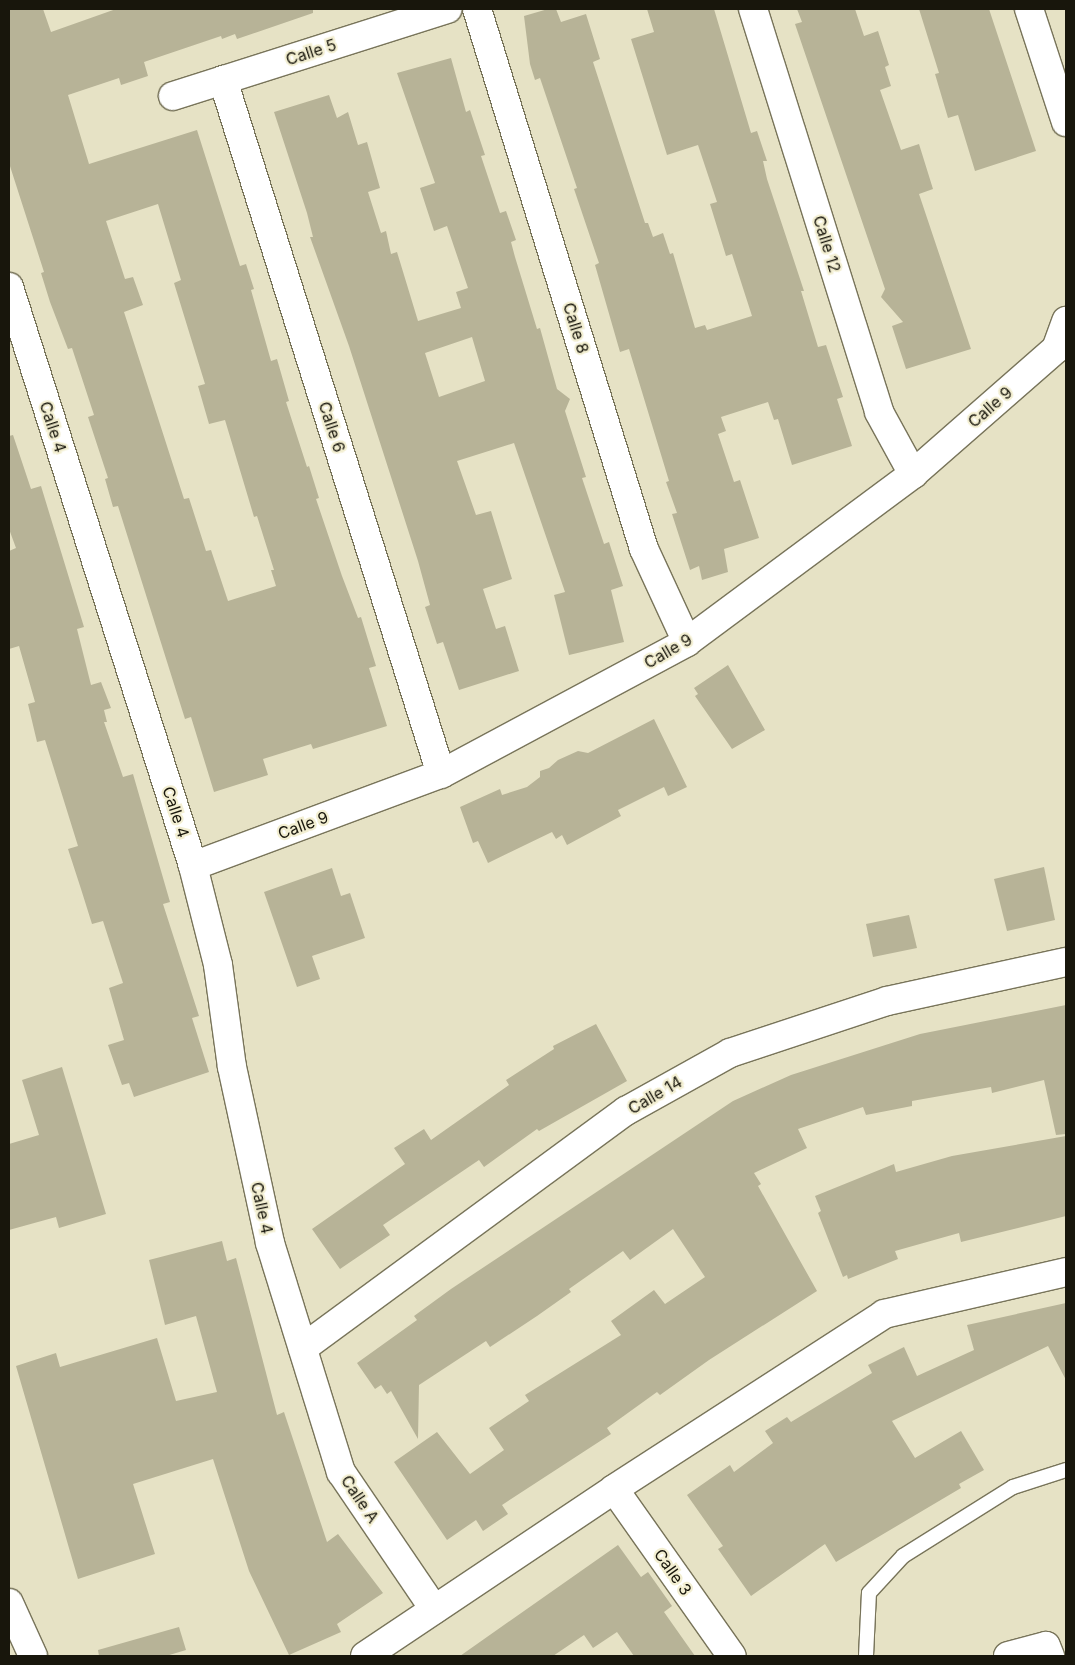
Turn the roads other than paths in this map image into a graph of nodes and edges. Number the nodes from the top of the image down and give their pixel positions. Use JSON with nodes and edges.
{"nodes":[{"id":1,"x":448,"y":9,"type":"edge"},
{"id":2,"x":477,"y":9,"type":"edge"},
{"id":3,"x":753,"y":9,"type":"edge"},
{"id":4,"x":1029,"y":9,"type":"edge"},
{"id":5,"x":223,"y":80,"type":"junction"},
{"id":6,"x":173,"y":96,"type":"dead end"},
{"id":7,"x":1066,"y":122,"type":"edge"},
{"id":8,"x":9,"y":287,"type":"edge"},
{"id":9,"x":1066,"y":322,"type":"edge"},
{"id":10,"x":913,"y":474,"type":"junction"},
{"id":11,"x":687,"y":642,"type":"junction"},
{"id":12,"x":441,"y":774,"type":"junction"},
{"id":13,"x":193,"y":866,"type":"junction"},
{"id":14,"x":1066,"y":962,"type":"edge"},
{"id":15,"x":1066,"y":1272,"type":"edge"},
{"id":16,"x":303,"y":1348,"type":"junction"},
{"id":17,"x":1066,"y":1470,"type":"edge"},
{"id":18,"x":614,"y":1489,"type":"junction"},
{"id":19,"x":9,"y":1603,"type":"edge"},
{"id":20,"x":434,"y":1609,"type":"junction"},
{"id":21,"x":33,"y":1656,"type":"edge"},
{"id":22,"x":365,"y":1656,"type":"edge"},
{"id":23,"x":732,"y":1656,"type":"edge"},
{"id":24,"x":866,"y":1656,"type":"edge"},
{"id":25,"x":1008,"y":1656,"type":"edge"},
{"id":26,"x":1050,"y":1656,"type":"edge"}],
"edges":[{"from":1,"to":5,"type":"street","name":"Calle 5"},
{"from":2,"to":11,"type":"street","name":"Calle 8"},
{"from":3,"to":10,"type":"street","name":"Calle 12"},
{"from":4,"to":7,"type":"street"},
{"from":5,"to":6,"type":"street","name":"Calle 5"},
{"from":5,"to":12,"type":"street","name":"Calle 6"},
{"from":8,"to":13,"type":"street","name":"Calle 4"},
{"from":9,"to":10,"type":"street","name":"Calle 9"},
{"from":10,"to":11,"type":"street","name":"Calle 9"},
{"from":11,"to":12,"type":"street","name":"Calle 9"},
{"from":12,"to":13,"type":"street","name":"Calle 9"},
{"from":13,"to":16,"type":"street","name":"Calle 4"},
{"from":14,"to":16,"type":"street","name":"Calle 14"},
{"from":15,"to":18,"type":"street"},
{"from":16,"to":20,"type":"street","name":"Calle A"},
{"from":17,"to":24,"type":"lane"},
{"from":18,"to":20,"type":"street"},
{"from":18,"to":23,"type":"street","name":"Calle 3"},
{"from":19,"to":21,"type":"street"},
{"from":20,"to":22,"type":"street"},
{"from":25,"to":26,"type":"street"}]}
